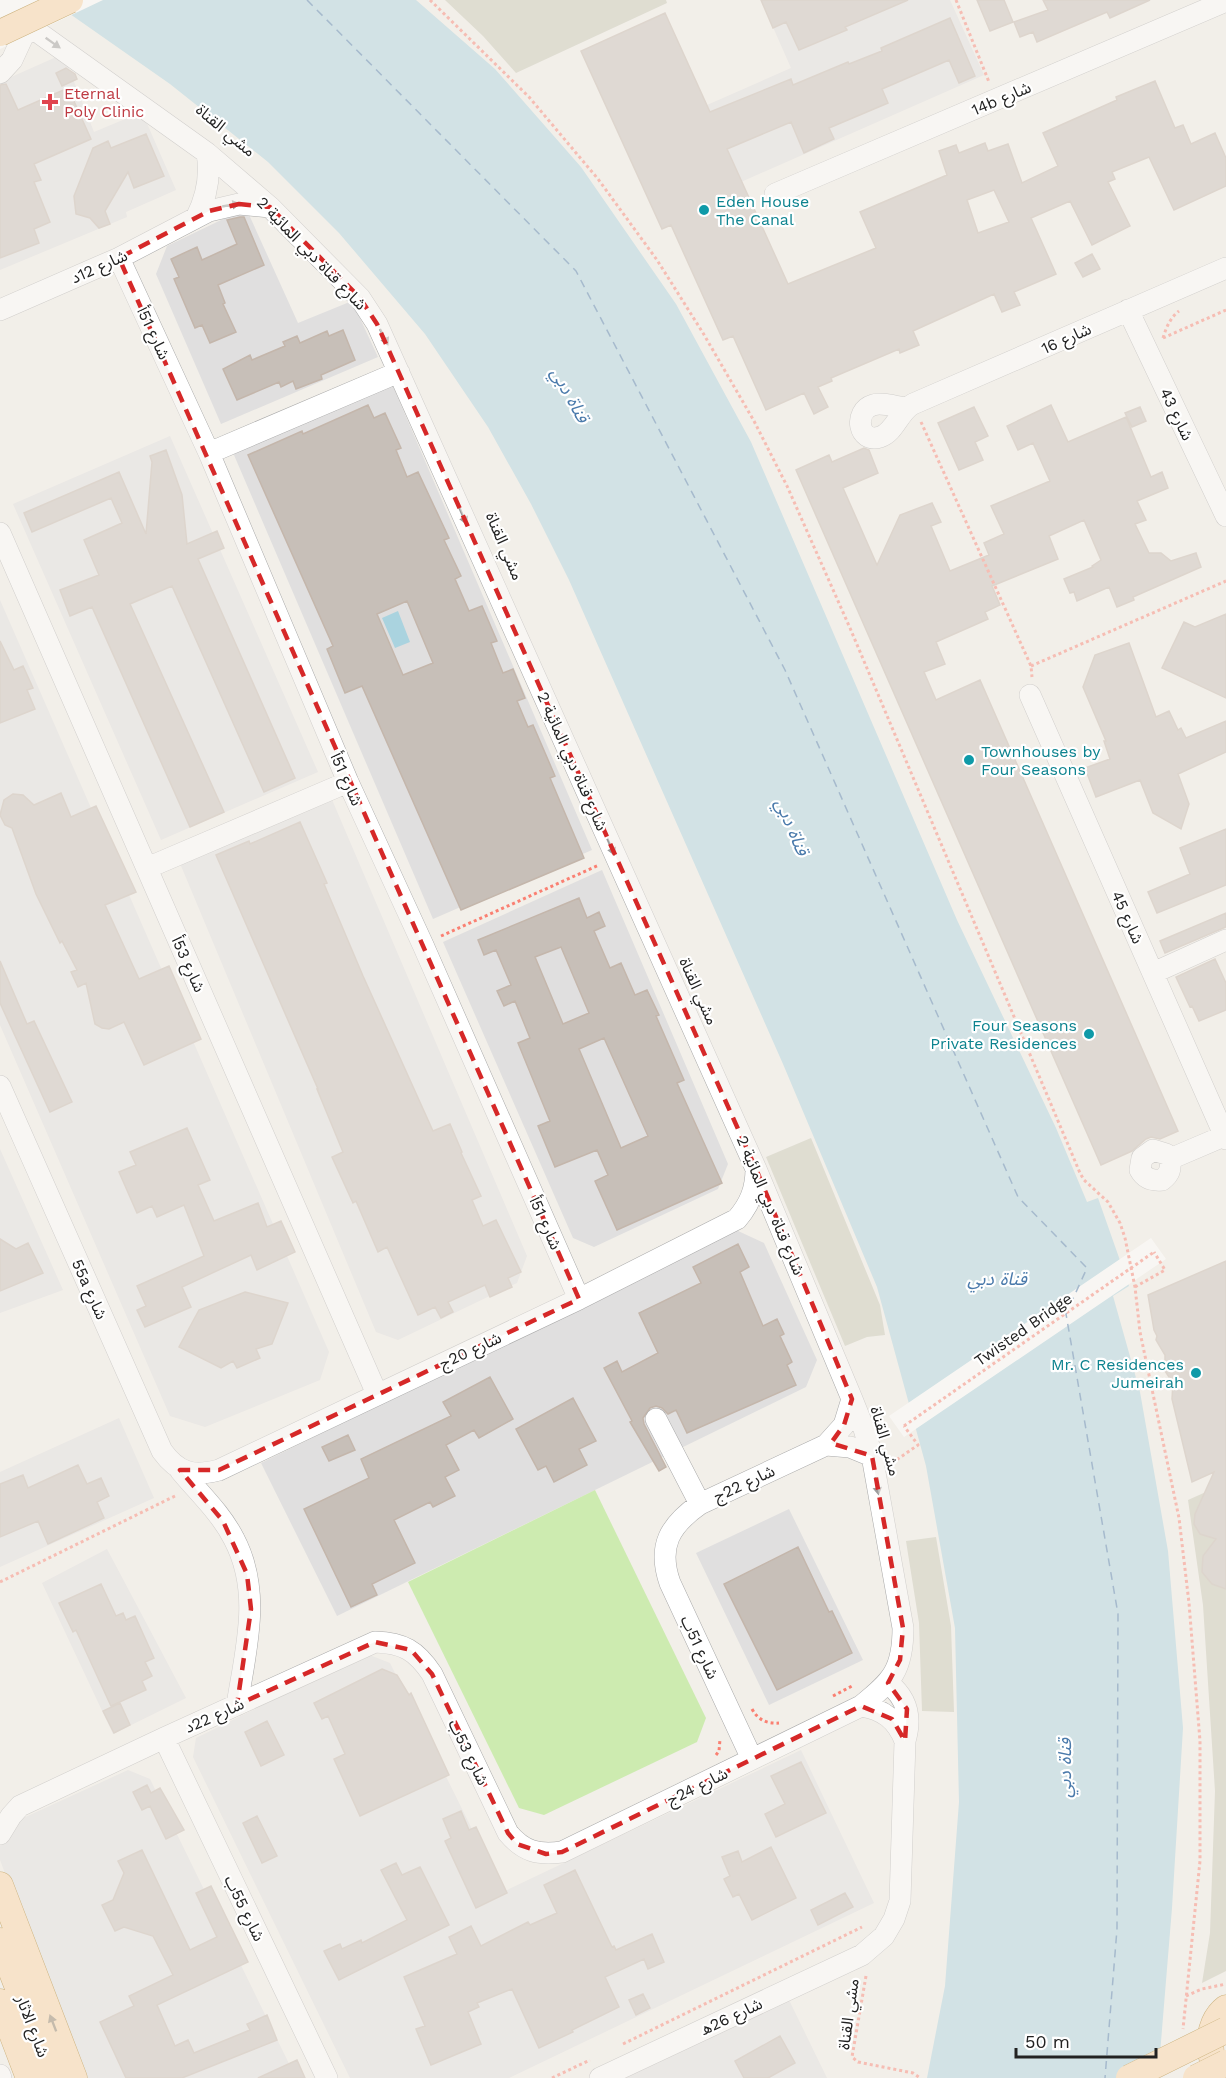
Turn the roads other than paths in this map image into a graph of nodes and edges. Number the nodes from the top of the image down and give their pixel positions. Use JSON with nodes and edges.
{"nodes":[{"id":1,"x":70,"y":0,"type":"edge"},
{"id":2,"x":1226,"y":1,"type":"edge"},
{"id":3,"x":0,"y":33,"type":"edge"},
{"id":4,"x":0,"y":73,"type":"edge"},
{"id":5,"x":207,"y":153,"type":"junction"},
{"id":6,"x":775,"y":194,"type":"dead end"},
{"id":7,"x":270,"y":207,"type":"junction"},
{"id":8,"x":196,"y":218,"type":"junction"},
{"id":9,"x":119,"y":258,"type":"junction"},
{"id":10,"x":1226,"y":268,"type":"edge"},
{"id":11,"x":0,"y":310,"type":"edge"},
{"id":12,"x":1128,"y":310,"type":"junction"},
{"id":13,"x":399,"y":372,"type":"junction"},
{"id":14,"x":910,"y":406,"type":"road end"},
{"id":15,"x":209,"y":453,"type":"junction"},
{"id":16,"x":1226,"y":516,"type":"edge"},
{"id":17,"x":0,"y":533,"type":"edge"},
{"id":18,"x":1030,"y":695,"type":"road end"},
{"id":19,"x":348,"y":782,"type":"junction"},
{"id":20,"x":147,"y":868,"type":"junction"},
{"id":21,"x":1226,"y":940,"type":"edge"},
{"id":22,"x":1153,"y":973,"type":"junction"},
{"id":23,"x":0,"y":1086,"type":"edge"},
{"id":24,"x":1225,"y":1138,"type":"edge"},
{"id":25,"x":1170,"y":1159,"type":"dead end"},
{"id":26,"x":756,"y":1169,"type":"junction"},
{"id":27,"x":737,"y":1219,"type":"junction"},
{"id":28,"x":785,"y":1235,"type":"junction"},
{"id":29,"x":579,"y":1299,"type":"junction"},
{"id":30,"x":377,"y":1394,"type":"junction"},
{"id":31,"x":852,"y":1399,"type":"junction"},
{"id":32,"x":656,"y":1419,"type":"dead end"},
{"id":33,"x":826,"y":1445,"type":"junction"},
{"id":34,"x":872,"y":1456,"type":"junction"},
{"id":35,"x":190,"y":1475,"type":"junction"},
{"id":36,"x":700,"y":1504,"type":"junction"},
{"id":37,"x":671,"y":1532,"type":"joint"},
{"id":38,"x":411,"y":1650,"type":"joint"},
{"id":39,"x":888,"y":1683,"type":"junction"},
{"id":40,"x":237,"y":1704,"type":"junction"},
{"id":41,"x":861,"y":1706,"type":"junction"},
{"id":42,"x":164,"y":1738,"type":"junction"},
{"id":43,"x":906,"y":1741,"type":"junction"},
{"id":44,"x":752,"y":1759,"type":"junction"},
{"id":45,"x":10,"y":1806,"type":"edge"},
{"id":46,"x":0,"y":1834,"type":"edge"},
{"id":47,"x":530,"y":1850,"type":"joint"},
{"id":48,"x":0,"y":1885,"type":"edge"},
{"id":49,"x":0,"y":1941,"type":"edge"},
{"id":50,"x":0,"y":2002,"type":"edge"},
{"id":51,"x":1226,"y":2008,"type":"edge"},
{"id":52,"x":1226,"y":2030,"type":"edge"},
{"id":53,"x":1226,"y":2063,"type":"edge"},
{"id":54,"x":597,"y":2068,"type":"edge"},
{"id":55,"x":29,"y":2078,"type":"edge"},
{"id":56,"x":53,"y":2078,"type":"edge"},
{"id":57,"x":74,"y":2078,"type":"edge"},
{"id":58,"x":327,"y":2078,"type":"edge"},
{"id":59,"x":1129,"y":2078,"type":"edge"},
{"id":60,"x":1196,"y":2078,"type":"edge"},
{"id":61,"x":1223,"y":2078,"type":"edge"}],
"edges":[{"from":1,"to":3,"type":"main road","bridge":true},
{"from":2,"to":6,"type":"street","name":"14b شارع"},
{"from":4,"to":5,"type":"street","name":"شارع قناة دبي المائية 2","one_way":true},
{"from":5,"to":7,"type":"street","name":"شارع قناة دبي المائية 2"},
{"from":5,"to":8,"type":"street"},
{"from":8,"to":7,"type":"street","name":"شارع 12د","one_way":true},
{"from":7,"to":13,"type":"street","name":"شارع قناة دبي المائية 2","one_way":true},
{"from":8,"to":9,"type":"street","name":"شارع 12د"},
{"from":9,"to":11,"type":"street","name":"شارع 12د"},
{"from":9,"to":15,"type":"street","name":"شارع 51أ"},
{"from":10,"to":12,"type":"street","name":"شارع 16"},
{"from":12,"to":14,"type":"street","name":"شارع 16"},
{"from":12,"to":16,"type":"street","name":"شارع 43"},
{"from":13,"to":15,"type":"street"},
{"from":13,"to":26,"type":"street","name":"شارع قناة دبي المائية 2","one_way":true},
{"from":15,"to":19,"type":"street","name":"شارع 51أ"},
{"from":17,"to":20,"type":"street","name":"شارع 53أ"},
{"from":18,"to":22,"type":"street","name":"شارع 45"},
{"from":19,"to":20,"type":"street"},
{"from":19,"to":29,"type":"street","name":"شارع 51أ"},
{"from":20,"to":30,"type":"street","name":"شارع 53أ"},
{"from":21,"to":22,"type":"street"},
{"from":22,"to":24,"type":"street","name":"شارع 45"},
{"from":23,"to":35,"type":"street","name":"55a شارع"},
{"from":24,"to":25,"type":"street"},
{"from":26,"to":27,"type":"street"},
{"from":26,"to":28,"type":"street","name":"شارع قناة دبي المائية 2"},
{"from":27,"to":28,"type":"street"},
{"from":27,"to":29,"type":"street","name":"شارع 20ج"},
{"from":28,"to":31,"type":"street","name":"شارع قناة دبي المائية 2"},
{"from":29,"to":30,"type":"street","name":"شارع 20ج"},
{"from":30,"to":35,"type":"street","name":"شارع 20ج"},
{"from":31,"to":33,"type":"street","name":"شارع 22ج"},
{"from":31,"to":34,"type":"street","name":"شارع قناة دبي المائية 2"},
{"from":32,"to":36,"type":"street"},
{"from":33,"to":34,"type":"street"},
{"from":33,"to":36,"type":"street","name":"شارع 22ج"},
{"from":34,"to":39,"type":"street","name":"شارع قناة دبي المائية 2","one_way":true},
{"from":35,"to":40,"type":"street","name":"55a شارع"},
{"from":36,"to":37,"type":"street","name":"شارع 22ج"},
{"from":37,"to":44,"type":"street","name":"شارع 51ب"},
{"from":38,"to":40,"type":"street","name":"شارع 22د"},
{"from":38,"to":47,"type":"street","name":"شارع 53ب"},
{"from":39,"to":41,"type":"street","name":"شارع قناة دبي المائية 2"},
{"from":39,"to":43,"type":"street"},
{"from":40,"to":42,"type":"street","name":"شارع 22د"},
{"from":41,"to":43,"type":"street"},
{"from":41,"to":44,"type":"street","name":"شارع 24ج"},
{"from":42,"to":45,"type":"street","name":"شارع 22د"},
{"from":42,"to":58,"type":"street","name":"شارع 55ب"},
{"from":43,"to":54,"type":"street","name":"شارع 26ه"},
{"from":44,"to":47,"type":"street","name":"شارع 24ج"},
{"from":45,"to":46,"type":"street","name":"شارع 22د"},
{"from":57,"to":48,"type":"main road","one_way":true},
{"from":49,"to":56,"type":"main road","name":"شارع الاثار"},
{"from":50,"to":55,"type":"main road","name":"شارع الاثار"},
{"from":51,"to":61,"type":"main road"},
{"from":52,"to":59,"type":"main road","bridge":true},
{"from":53,"to":60,"type":"main road","bridge":true}]}
